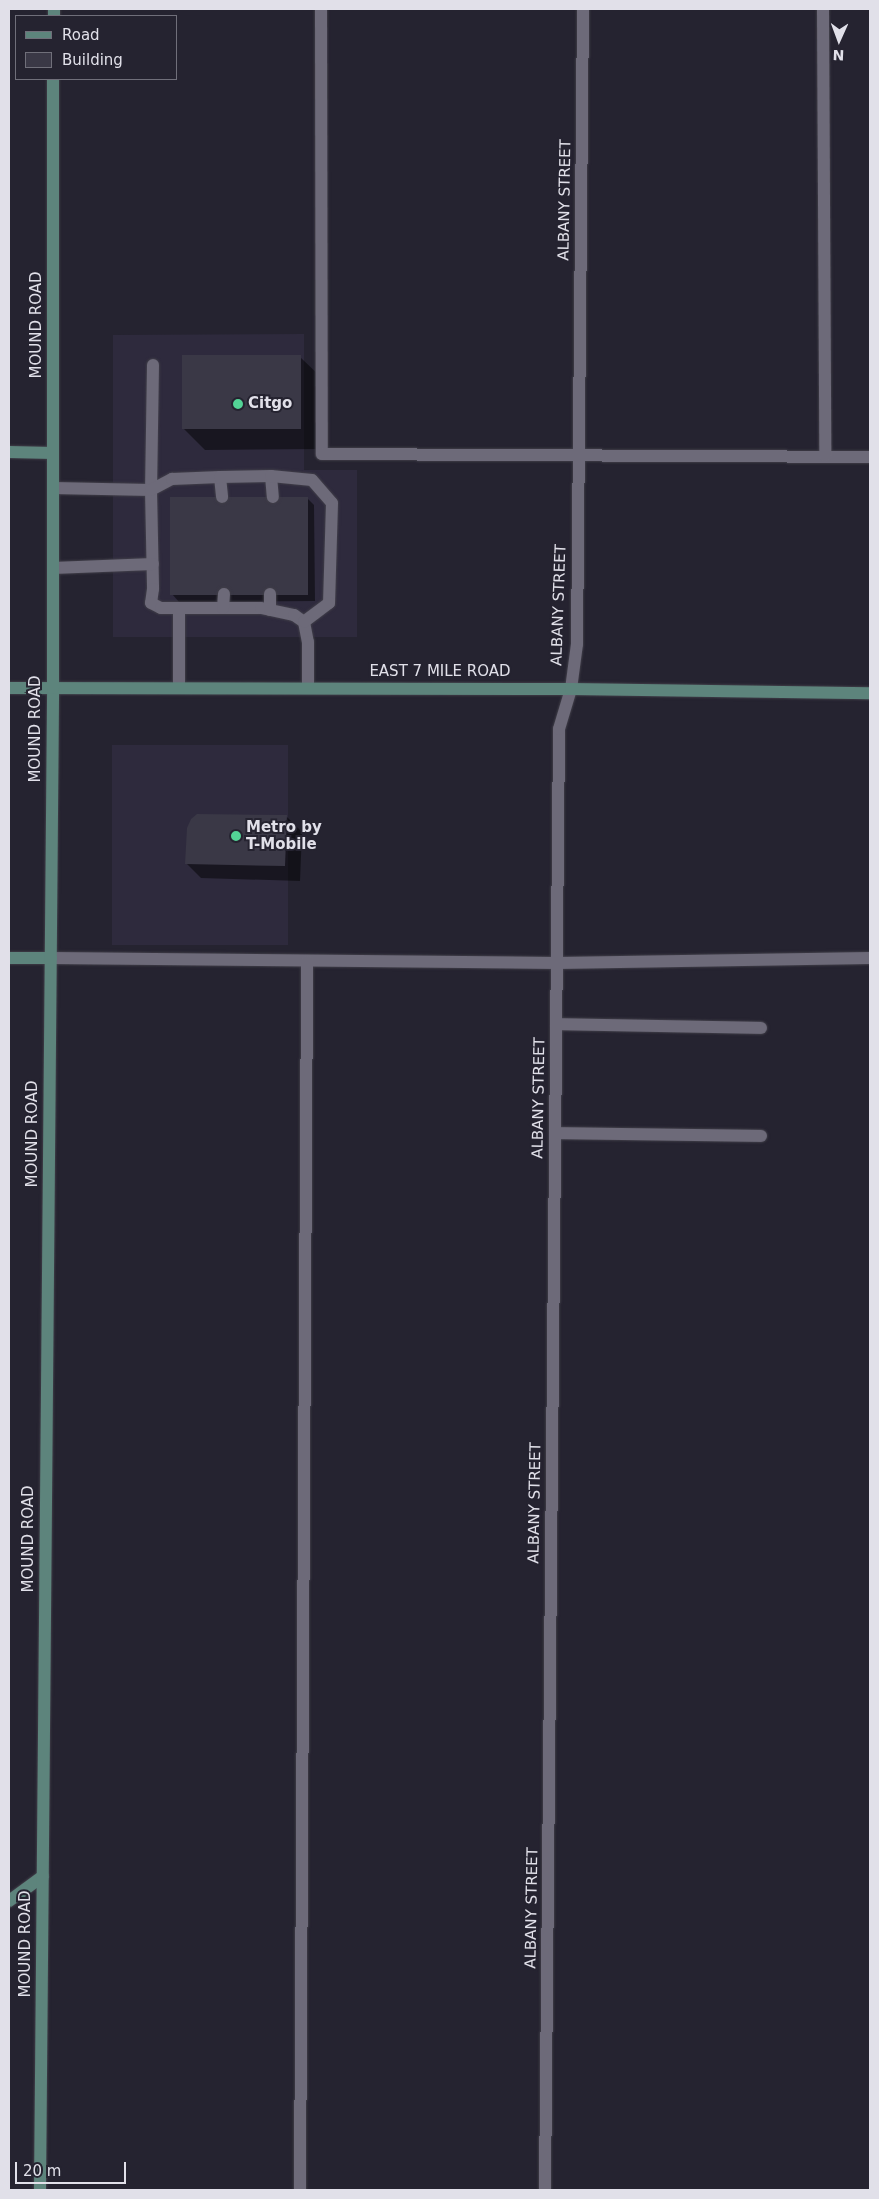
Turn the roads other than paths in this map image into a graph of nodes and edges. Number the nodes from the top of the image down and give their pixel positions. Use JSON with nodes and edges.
{"nodes":[{"id":1,"x":321,"y":9,"type":"edge"},
{"id":2,"x":583,"y":9,"type":"edge"},
{"id":3,"x":823,"y":9,"type":"edge"},
{"id":4,"x":54,"y":80,"type":"edge"},
{"id":5,"x":153,"y":364,"type":"dead end"},
{"id":6,"x":9,"y":452,"type":"edge"},
{"id":7,"x":53,"y":453,"type":"junction"},
{"id":8,"x":579,"y":455,"type":"junction"},
{"id":9,"x":825,"y":456,"type":"junction"},
{"id":10,"x":870,"y":456,"type":"edge"},
{"id":11,"x":271,"y":476,"type":"junction"},
{"id":12,"x":220,"y":477,"type":"junction"},
{"id":13,"x":53,"y":488,"type":"junction"},
{"id":14,"x":151,"y":490,"type":"junction"},
{"id":15,"x":222,"y":497,"type":"dead end"},
{"id":16,"x":273,"y":497,"type":"dead end"},
{"id":17,"x":153,"y":564,"type":"junction"},
{"id":18,"x":53,"y":568,"type":"junction"},
{"id":19,"x":224,"y":594,"type":"dead end"},
{"id":20,"x":270,"y":594,"type":"dead end"},
{"id":21,"x":179,"y":608,"type":"junction"},
{"id":22,"x":223,"y":608,"type":"junction"},
{"id":23,"x":270,"y":610,"type":"junction"},
{"id":24,"x":304,"y":622,"type":"junction"},
{"id":25,"x":9,"y":688,"type":"edge"},
{"id":26,"x":53,"y":688,"type":"junction"},
{"id":27,"x":179,"y":688,"type":"junction"},
{"id":28,"x":308,"y":688,"type":"junction"},
{"id":29,"x":571,"y":689,"type":"junction"},
{"id":30,"x":870,"y":693,"type":"edge"},
{"id":31,"x":9,"y":958,"type":"edge"},
{"id":32,"x":50,"y":958,"type":"junction"},
{"id":33,"x":870,"y":958,"type":"edge"},
{"id":34,"x":306,"y":961,"type":"junction"},
{"id":35,"x":557,"y":963,"type":"junction"},
{"id":36,"x":556,"y":1024,"type":"junction"},
{"id":37,"x":761,"y":1028,"type":"dead end"},
{"id":38,"x":555,"y":1133,"type":"junction"},
{"id":39,"x":761,"y":1136,"type":"dead end"},
{"id":40,"x":43,"y":1876,"type":"junction"},
{"id":41,"x":9,"y":1901,"type":"edge"},
{"id":42,"x":40,"y":2190,"type":"edge"},
{"id":43,"x":300,"y":2190,"type":"edge"},
{"id":44,"x":545,"y":2190,"type":"edge"}],
"edges":[{"from":1,"to":8,"type":"street"},
{"from":2,"to":8,"type":"street","name":"ALBANY STREET"},
{"from":3,"to":9,"type":"street"},
{"from":4,"to":7,"type":"main road","name":"MOUND ROAD"},
{"from":5,"to":14,"type":"street"},
{"from":6,"to":7,"type":"main road"},
{"from":7,"to":13,"type":"main road","name":"MOUND ROAD"},
{"from":8,"to":9,"type":"street"},
{"from":8,"to":29,"type":"street","name":"ALBANY STREET"},
{"from":9,"to":10,"type":"street"},
{"from":11,"to":12,"type":"street"},
{"from":11,"to":16,"type":"street"},
{"from":11,"to":24,"type":"street"},
{"from":12,"to":14,"type":"street"},
{"from":12,"to":15,"type":"street"},
{"from":13,"to":14,"type":"street"},
{"from":13,"to":18,"type":"main road","name":"MOUND ROAD"},
{"from":14,"to":17,"type":"street"},
{"from":17,"to":18,"type":"street"},
{"from":17,"to":21,"type":"street"},
{"from":18,"to":26,"type":"main road","name":"MOUND ROAD"},
{"from":19,"to":22,"type":"street"},
{"from":20,"to":23,"type":"street"},
{"from":21,"to":22,"type":"street"},
{"from":21,"to":27,"type":"street"},
{"from":22,"to":23,"type":"street"},
{"from":23,"to":24,"type":"street"},
{"from":24,"to":28,"type":"street"},
{"from":25,"to":26,"type":"main road","name":"EAST 7 MILE ROAD"},
{"from":26,"to":27,"type":"main road","name":"EAST 7 MILE ROAD"},
{"from":26,"to":32,"type":"main road","name":"MOUND ROAD"},
{"from":27,"to":28,"type":"main road","name":"EAST 7 MILE ROAD"},
{"from":28,"to":29,"type":"main road","name":"EAST 7 MILE ROAD"},
{"from":29,"to":30,"type":"main road","name":"EAST 7 MILE ROAD"},
{"from":29,"to":35,"type":"street","name":"ALBANY STREET"},
{"from":31,"to":32,"type":"main road"},
{"from":32,"to":34,"type":"street"},
{"from":32,"to":40,"type":"main road","name":"MOUND ROAD"},
{"from":33,"to":35,"type":"street"},
{"from":34,"to":35,"type":"street"},
{"from":34,"to":43,"type":"street"},
{"from":35,"to":36,"type":"street","name":"ALBANY STREET"},
{"from":36,"to":37,"type":"street"},
{"from":36,"to":38,"type":"street","name":"ALBANY STREET"},
{"from":38,"to":39,"type":"street"},
{"from":38,"to":44,"type":"street","name":"ALBANY STREET"},
{"from":40,"to":41,"type":"main road"},
{"from":40,"to":42,"type":"main road","name":"MOUND ROAD"}]}
